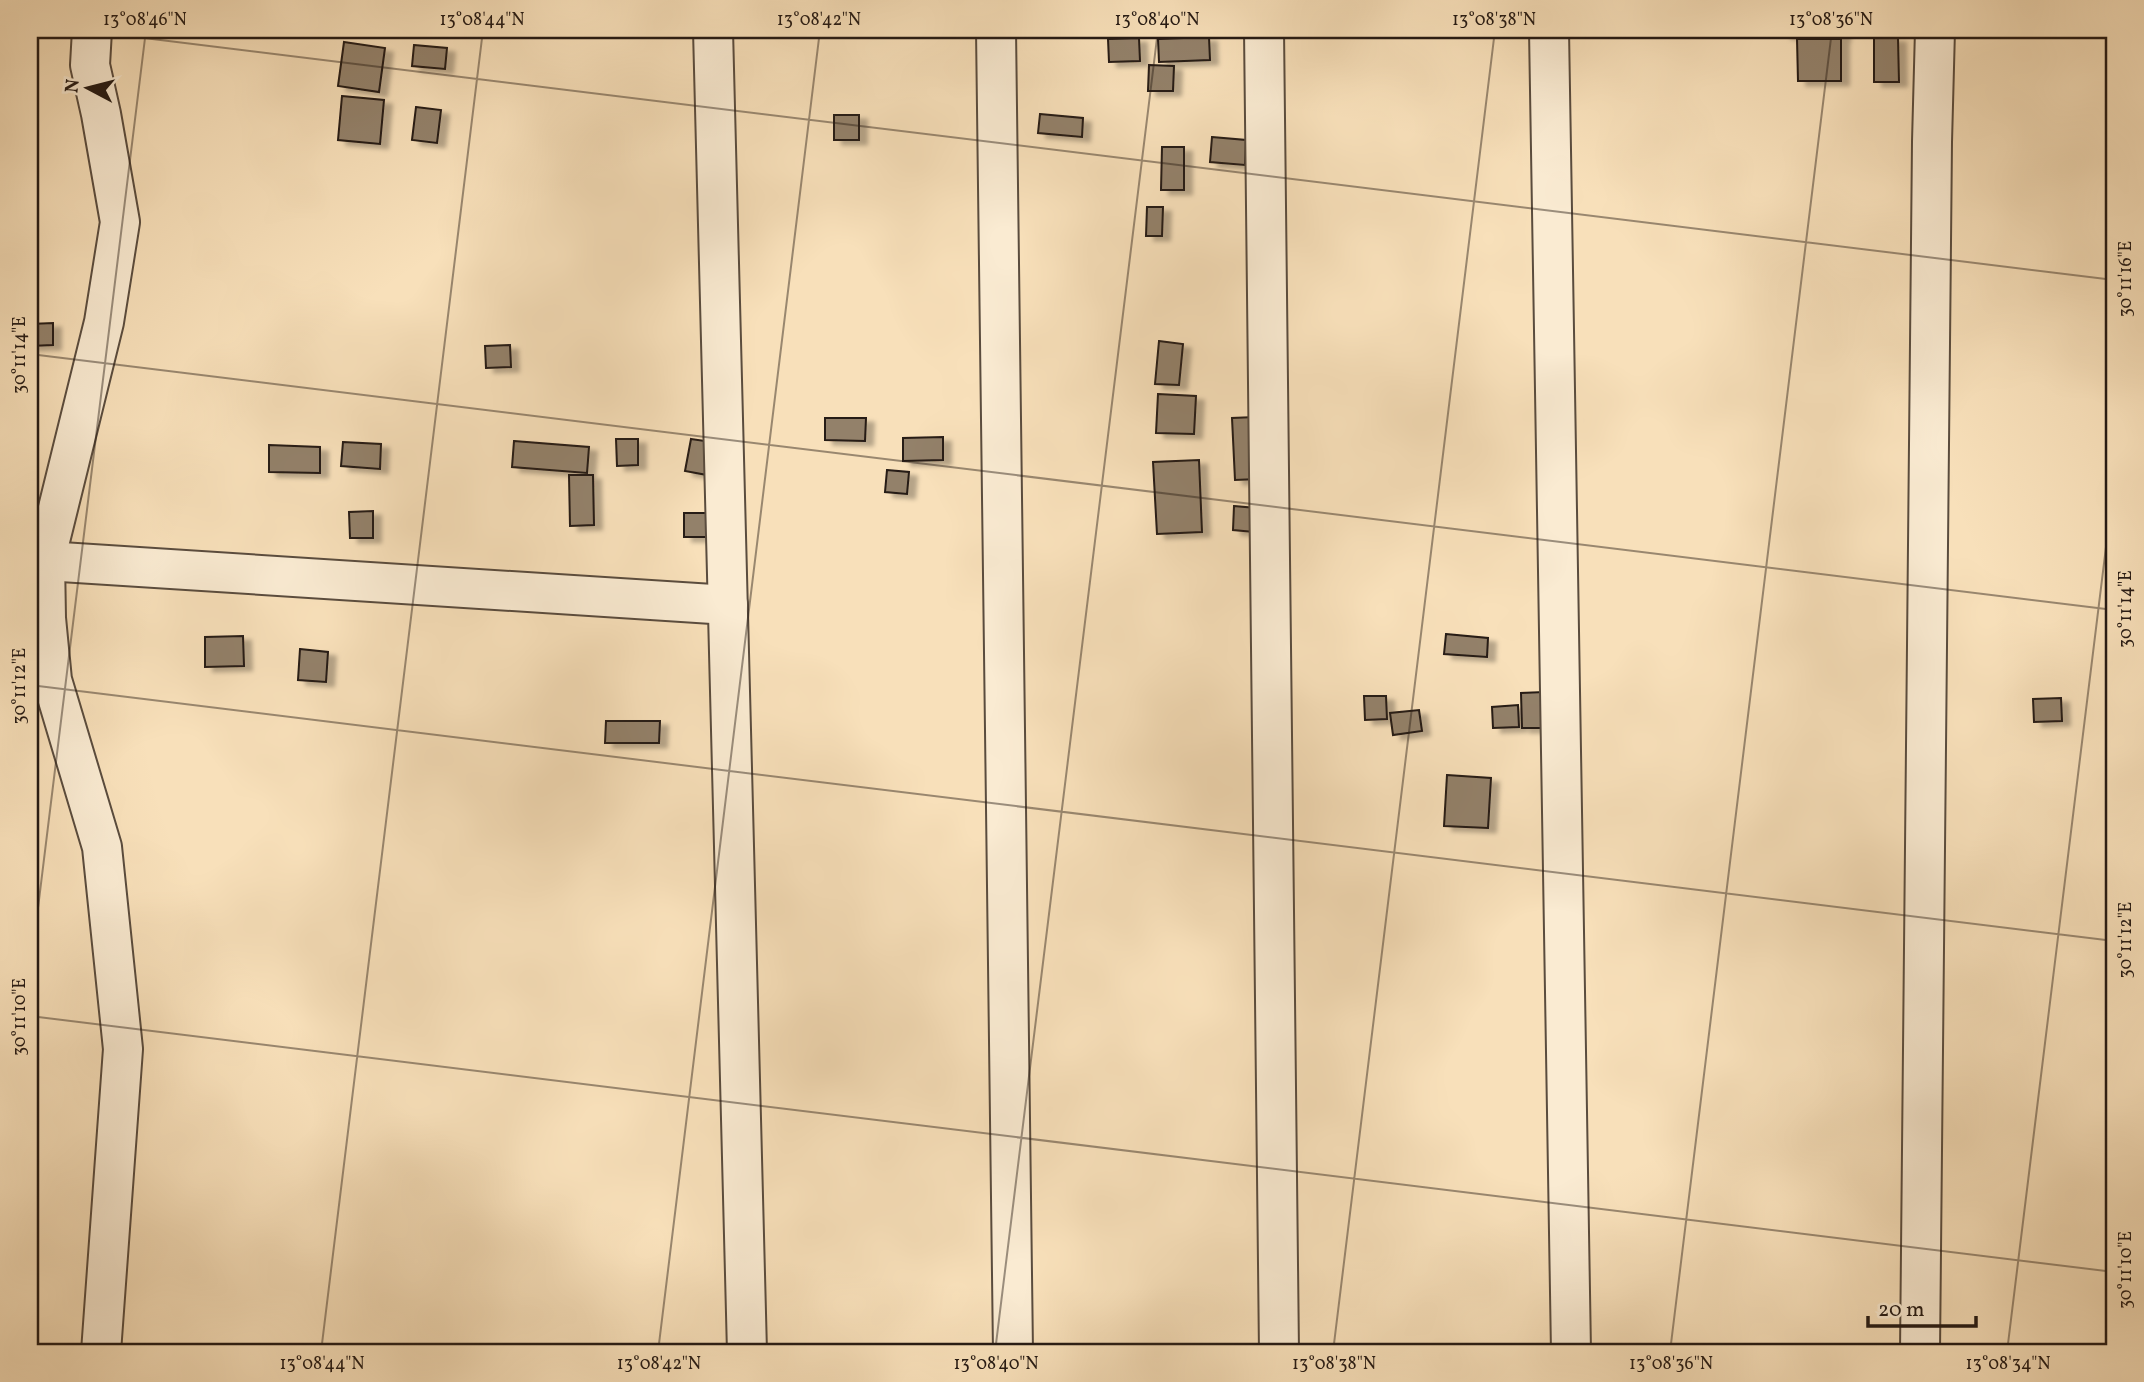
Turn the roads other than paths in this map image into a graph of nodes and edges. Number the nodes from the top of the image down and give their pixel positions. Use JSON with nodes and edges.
{"nodes":[{"id":1,"x":92,"y":30,"type":"edge"},
{"id":2,"x":713,"y":30,"type":"edge"},
{"id":3,"x":996,"y":30,"type":"edge"},
{"id":4,"x":1264,"y":30,"type":"edge"},
{"id":5,"x":1549,"y":30,"type":"edge"},
{"id":6,"x":1935,"y":30,"type":"edge"},
{"id":7,"x":37,"y":561,"type":"edge"},
{"id":8,"x":728,"y":605,"type":"junction"},
{"id":9,"x":101,"y":1352,"type":"edge"},
{"id":10,"x":747,"y":1352,"type":"edge"},
{"id":11,"x":1013,"y":1352,"type":"edge"},
{"id":12,"x":1279,"y":1352,"type":"edge"},
{"id":13,"x":1571,"y":1352,"type":"edge"},
{"id":14,"x":1920,"y":1352,"type":"edge"}],
"edges":[{"from":1,"to":7,"type":"street"},
{"from":2,"to":8,"type":"street"},
{"from":3,"to":11,"type":"street"},
{"from":4,"to":12,"type":"street"},
{"from":5,"to":13,"type":"street"},
{"from":6,"to":14,"type":"street"},
{"from":7,"to":8,"type":"street"},
{"from":7,"to":9,"type":"street"},
{"from":8,"to":10,"type":"street"}]}
